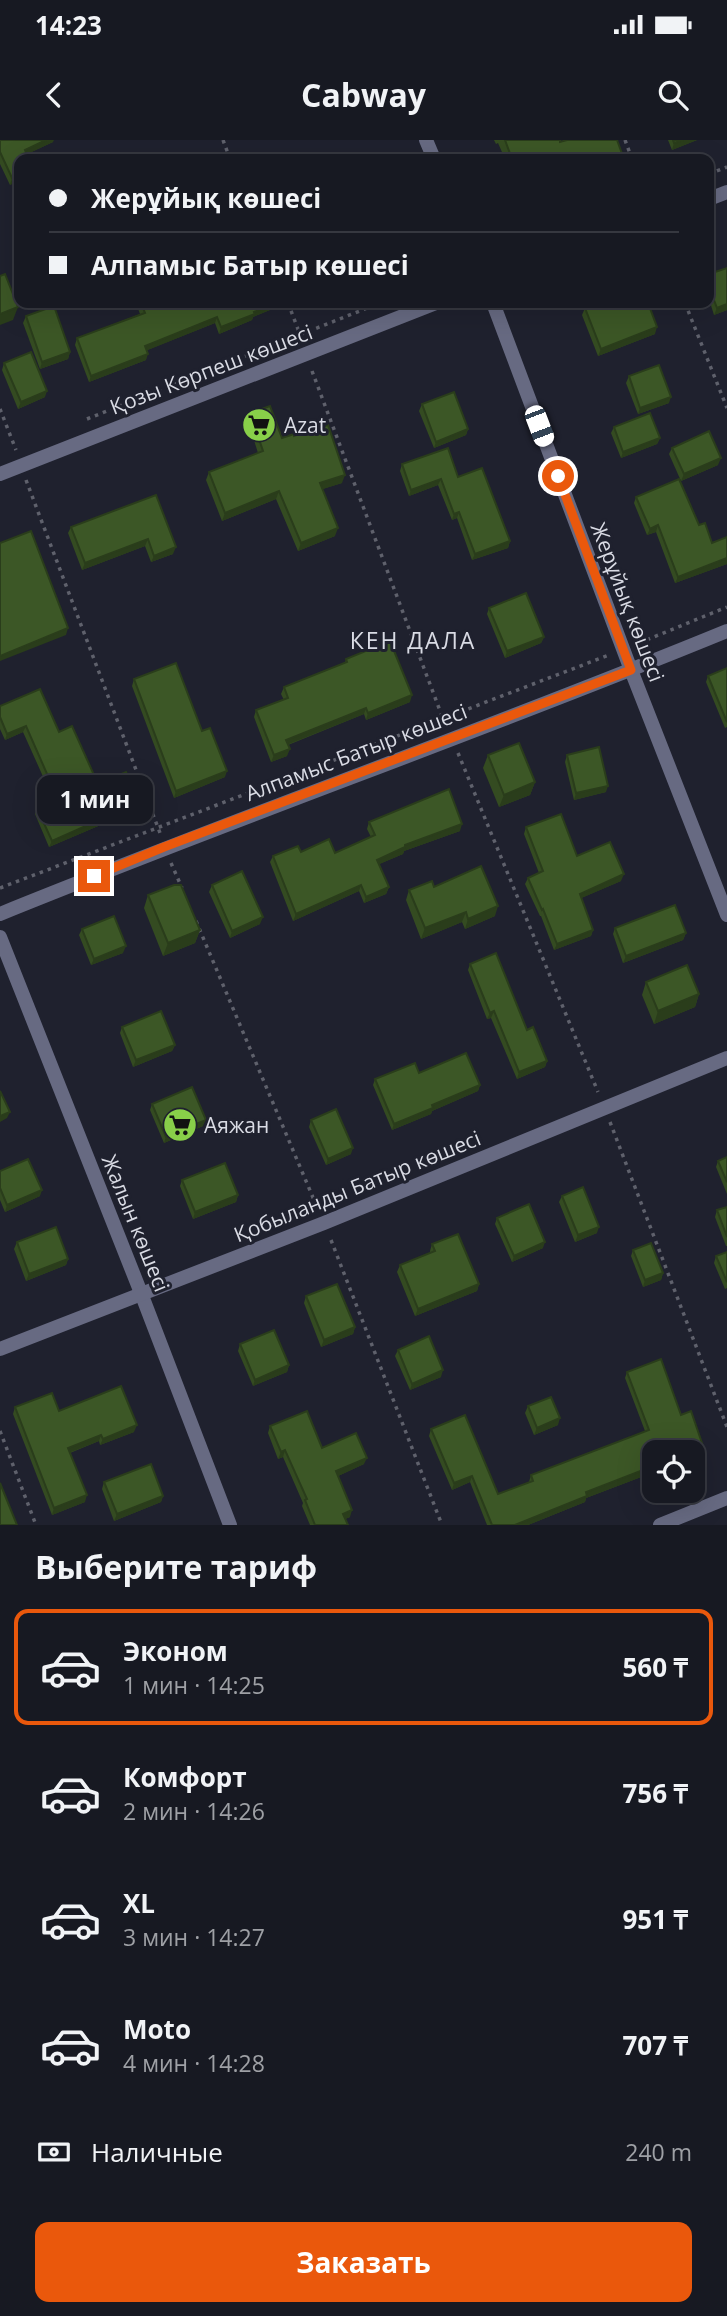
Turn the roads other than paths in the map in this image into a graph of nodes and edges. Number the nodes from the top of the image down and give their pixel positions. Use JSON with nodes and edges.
{"nodes":[{"id":1,"x":423,"y":308,"type":"edge"},
{"id":2,"x":495,"y":308,"type":"edge"},
{"id":3,"x":0,"y":474,"type":"edge"},
{"id":4,"x":727,"y":631,"type":"edge"},
{"id":5,"x":631,"y":670,"type":"junction"},
{"id":6,"x":0,"y":914,"type":"edge"},
{"id":7,"x":727,"y":915,"type":"edge"},
{"id":8,"x":0,"y":937,"type":"edge"},
{"id":9,"x":727,"y":1058,"type":"edge"},
{"id":10,"x":141,"y":1293,"type":"junction"},
{"id":11,"x":0,"y":1349,"type":"edge"},
{"id":12,"x":727,"y":1498,"type":"edge"},
{"id":13,"x":230,"y":1525,"type":"edge"},
{"id":14,"x":660,"y":1525,"type":"edge"}],
"edges":[{"from":1,"to":3,"type":"street","name":"Қозы Көрпеш көшесі"},
{"from":2,"to":5,"type":"street","name":"Жерұйық көшесі"},
{"from":4,"to":5,"type":"street","name":"Алпамыс Батыр көшесі"},
{"from":5,"to":6,"type":"street","name":"Алпамыс Батыр көшесі"},
{"from":5,"to":7,"type":"street","name":"Жерұйық көшесі"},
{"from":8,"to":10,"type":"street","name":"Жалын көшесі"},
{"from":9,"to":10,"type":"street","name":"Қобыланды Батыр көшесі"},
{"from":10,"to":11,"type":"street","name":"Қобыланды Батыр көшесі"},
{"from":10,"to":13,"type":"street","name":"Жалын көшесі"},
{"from":12,"to":14,"type":"street"}]}
